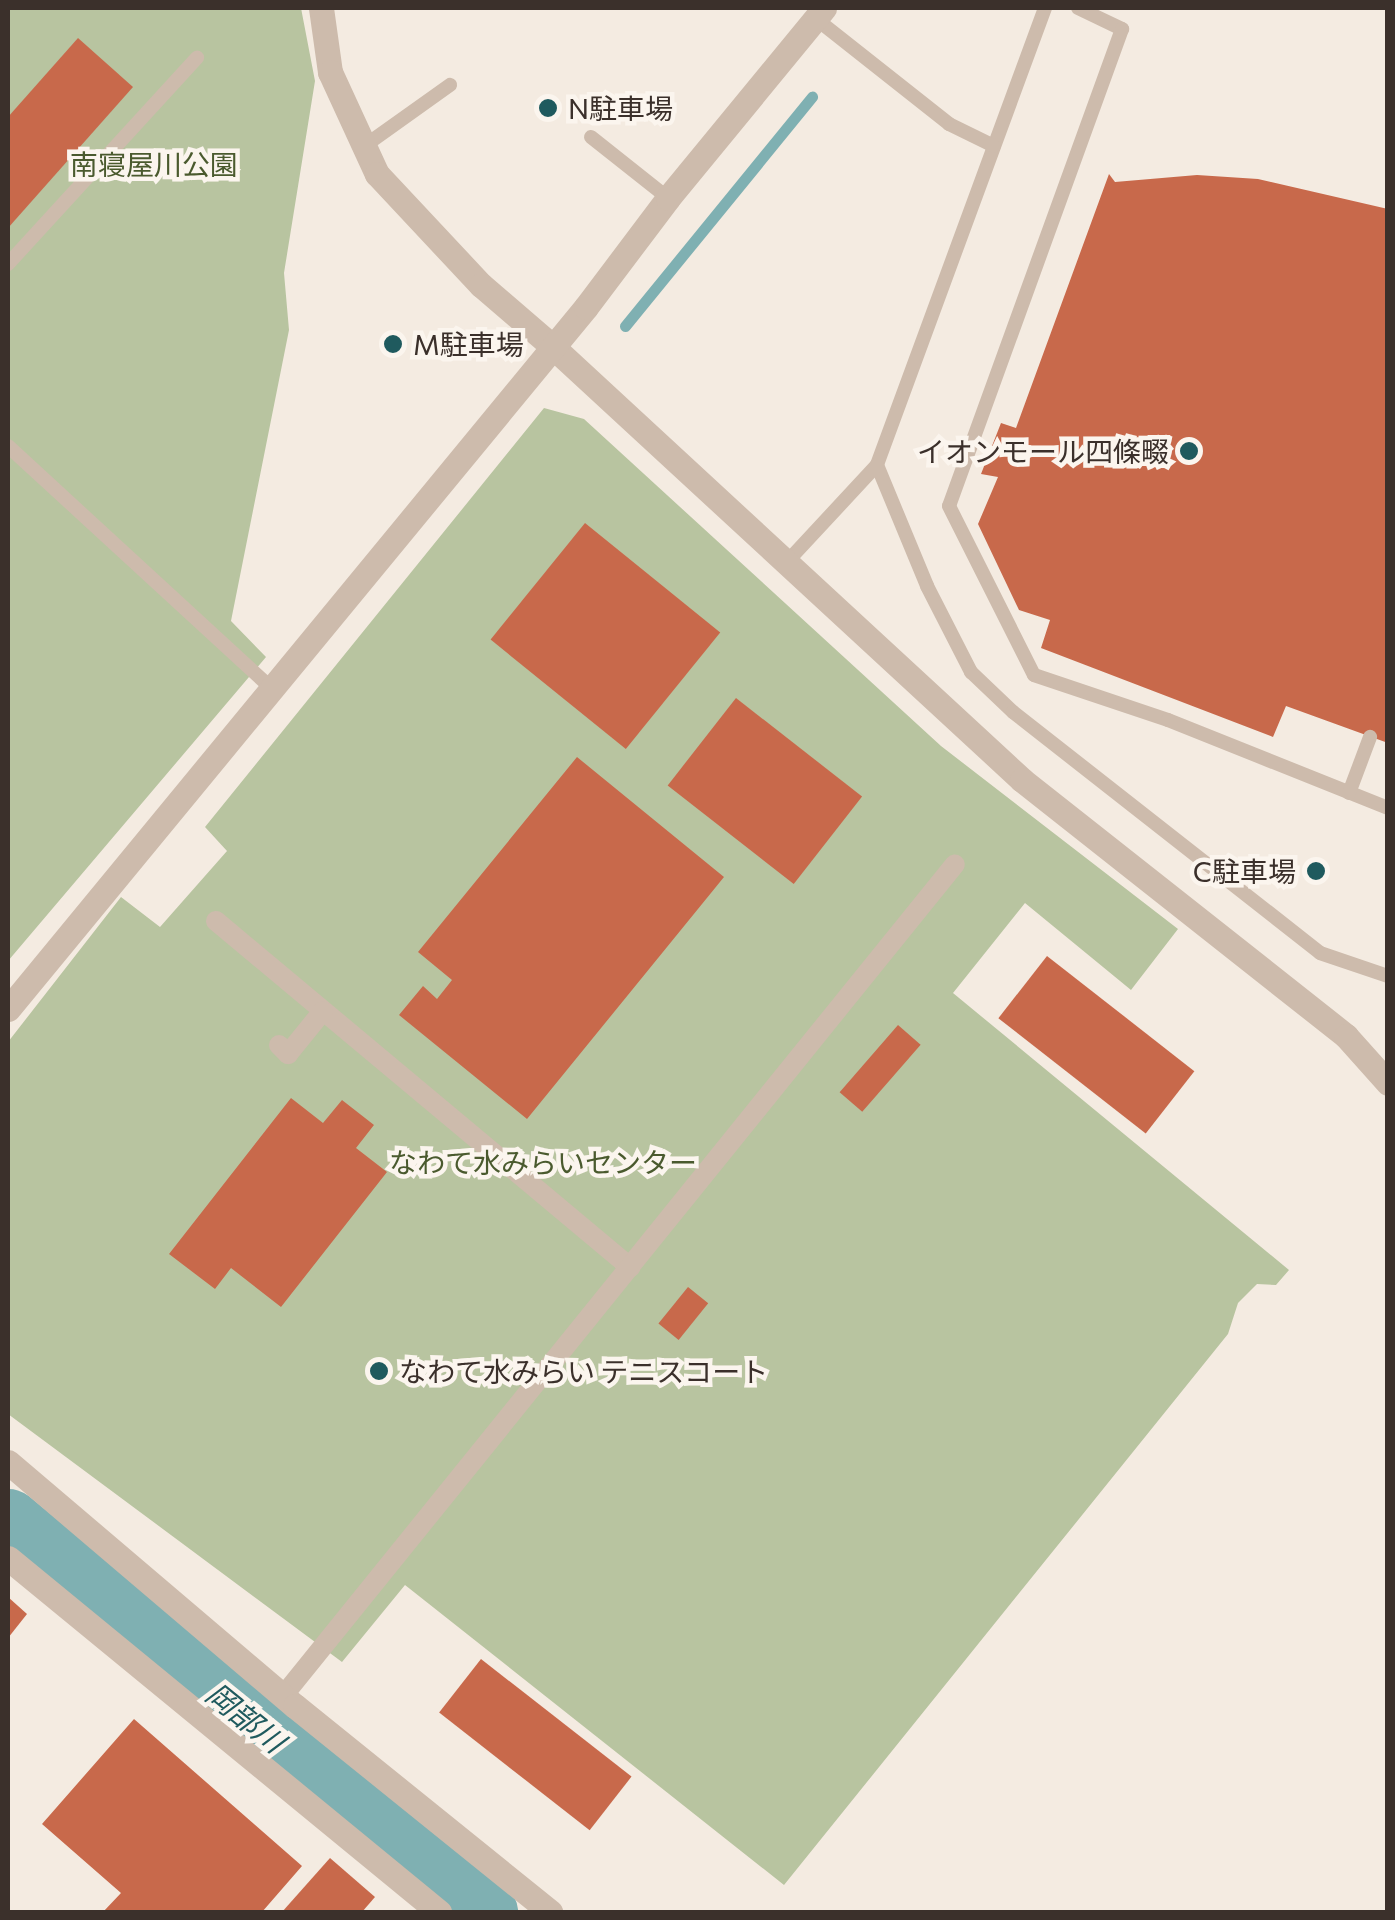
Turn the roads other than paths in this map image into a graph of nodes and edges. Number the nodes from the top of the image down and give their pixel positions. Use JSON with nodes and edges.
{"nodes":[{"id":1,"x":321,"y":8,"type":"edge"},
{"id":2,"x":1045,"y":8,"type":"edge"},
{"id":3,"x":1078,"y":8,"type":"edge"},
{"id":4,"x":820,"y":13,"type":"edge"},
{"id":5,"x":197,"y":58,"type":"dead end"},
{"id":6,"x":450,"y":85,"type":"dead end"},
{"id":7,"x":591,"y":137,"type":"dead end"},
{"id":8,"x":994,"y":146,"type":"junction"},
{"id":9,"x":362,"y":148,"type":"junction"},
{"id":10,"x":668,"y":198,"type":"junction"},
{"id":11,"x":8,"y":264,"type":"edge"},
{"id":12,"x":552,"y":347,"type":"junction"},
{"id":13,"x":8,"y":446,"type":"edge"},
{"id":14,"x":877,"y":464,"type":"junction"},
{"id":15,"x":785,"y":564,"type":"junction"},
{"id":16,"x":272,"y":688,"type":"junction"},
{"id":17,"x":1370,"y":736,"type":"dead end"},
{"id":18,"x":1349,"y":793,"type":"junction"},
{"id":19,"x":1388,"y":808,"type":"edge"},
{"id":20,"x":955,"y":864,"type":"dead end"},
{"id":21,"x":216,"y":921,"type":"dead end"},
{"id":22,"x":1388,"y":976,"type":"edge"},
{"id":23,"x":8,"y":1009,"type":"edge"},
{"id":24,"x":323,"y":1011,"type":"junction"},
{"id":25,"x":278,"y":1045,"type":"dead end"},
{"id":26,"x":1388,"y":1083,"type":"edge"},
{"id":27,"x":630,"y":1266,"type":"junction"},
{"id":28,"x":8,"y":1462,"type":"edge"},
{"id":29,"x":8,"y":1558,"type":"edge"},
{"id":30,"x":283,"y":1696,"type":"junction"},
{"id":31,"x":439,"y":1912,"type":"edge"},
{"id":32,"x":550,"y":1912,"type":"edge"}],
"edges":[{"from":1,"to":9,"type":"street"},
{"from":2,"to":8,"type":"lane"},
{"from":3,"to":18,"type":"lane"},
{"from":4,"to":8,"type":"lane"},
{"from":4,"to":10,"type":"street"},
{"from":5,"to":11,"type":"lane"},
{"from":6,"to":9,"type":"lane"},
{"from":7,"to":10,"type":"lane"},
{"from":8,"to":14,"type":"lane"},
{"from":9,"to":12,"type":"street"},
{"from":10,"to":12,"type":"street"},
{"from":12,"to":15,"type":"street"},
{"from":12,"to":16,"type":"street"},
{"from":13,"to":16,"type":"lane"},
{"from":14,"to":15,"type":"lane"},
{"from":14,"to":22,"type":"lane"},
{"from":15,"to":26,"type":"street"},
{"from":16,"to":23,"type":"street"},
{"from":17,"to":18,"type":"lane"},
{"from":18,"to":19,"type":"lane"},
{"from":20,"to":27,"type":"street"},
{"from":21,"to":24,"type":"street"},
{"from":24,"to":25,"type":"street"},
{"from":24,"to":27,"type":"street"},
{"from":27,"to":30,"type":"street"},
{"from":28,"to":30,"type":"street"},
{"from":29,"to":31,"type":"street"},
{"from":30,"to":32,"type":"street"}]}
